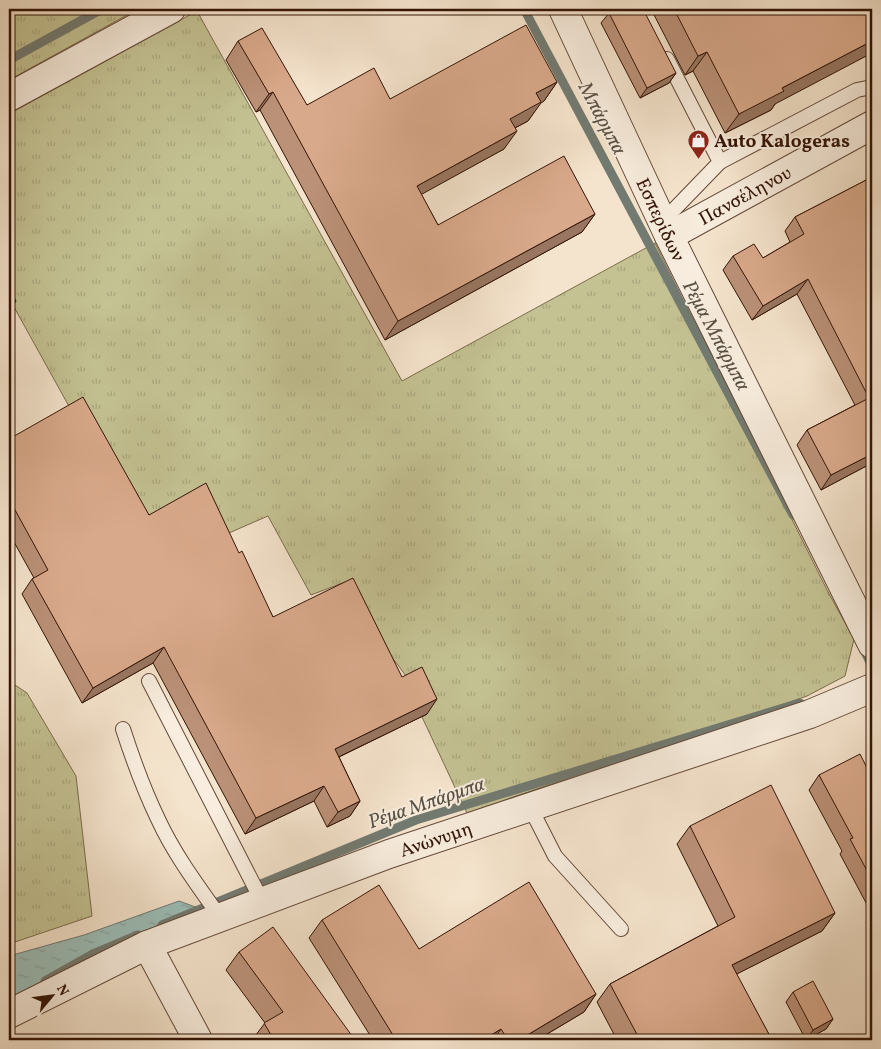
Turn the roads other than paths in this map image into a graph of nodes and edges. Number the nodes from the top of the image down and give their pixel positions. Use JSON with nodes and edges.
{"nodes":[{"id":1,"x":171,"y":9,"type":"edge"},
{"id":2,"x":563,"y":9,"type":"edge"},
{"id":3,"x":663,"y":51,"type":"edge"},
{"id":4,"x":872,"y":87,"type":"edge"},
{"id":5,"x":9,"y":97,"type":"edge"},
{"id":6,"x":872,"y":125,"type":"edge"},
{"id":7,"x":720,"y":162,"type":"junction"},
{"id":8,"x":666,"y":229,"type":"junction"},
{"id":9,"x":872,"y":644,"type":"edge"},
{"id":10,"x":149,"y":681,"type":"dead end"},
{"id":11,"x":872,"y":688,"type":"edge"},
{"id":12,"x":123,"y":729,"type":"dead end"},
{"id":13,"x":530,"y":807,"type":"junction"},
{"id":14,"x":262,"y":901,"type":"junction"},
{"id":15,"x":220,"y":916,"type":"junction"},
{"id":16,"x":621,"y":929,"type":"dead end"},
{"id":17,"x":147,"y":945,"type":"junction"},
{"id":18,"x":9,"y":1014,"type":"edge"},
{"id":19,"x":198,"y":1040,"type":"edge"}],
"edges":[{"from":1,"to":5,"type":"street"},
{"from":2,"to":8,"type":"street","name":"Εσπερίδων"},
{"from":3,"to":7,"type":"lane"},
{"from":4,"to":7,"type":"lane"},
{"from":6,"to":8,"type":"street","name":"Πανσέληνου"},
{"from":7,"to":8,"type":"lane"},
{"from":8,"to":9,"type":"street","name":"Εσπερίδων"},
{"from":10,"to":14,"type":"lane"},
{"from":11,"to":13,"type":"street","name":"Ανώνυμη"},
{"from":12,"to":15,"type":"lane"},
{"from":13,"to":14,"type":"street","name":"Ανώνυμη"},
{"from":13,"to":16,"type":"lane"},
{"from":14,"to":15,"type":"street","name":"Ανώνυμη"},
{"from":15,"to":17,"type":"street","name":"Ανώνυμη"},
{"from":17,"to":18,"type":"street","name":"Ανώνυμη"},
{"from":17,"to":19,"type":"street"}]}
